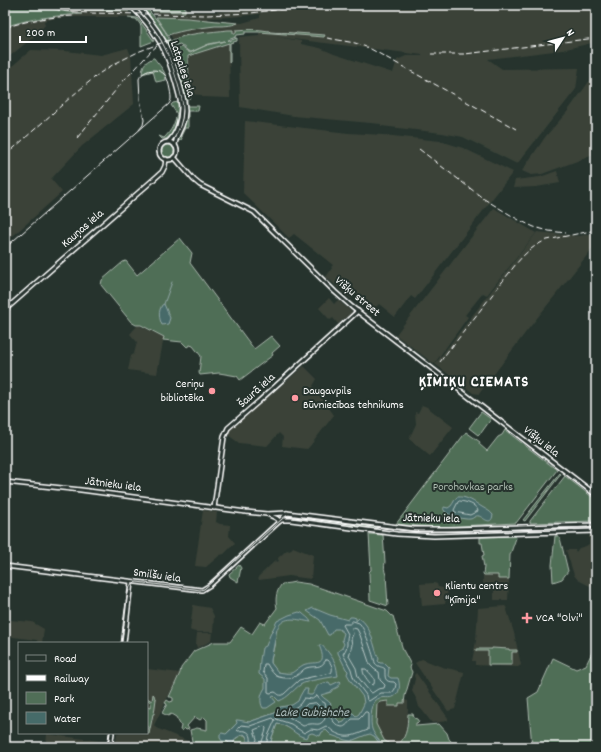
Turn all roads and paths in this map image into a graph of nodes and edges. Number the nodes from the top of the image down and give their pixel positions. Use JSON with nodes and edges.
{"nodes":[{"id":1,"x":130,"y":5,"type":"edge"},
{"id":2,"x":136,"y":5,"type":"edge"},
{"id":3,"x":168,"y":142,"type":"junction"},
{"id":4,"x":175,"y":146,"type":"junction"},
{"id":5,"x":174,"y":157,"type":"junction"},
{"id":6,"x":166,"y":159,"type":"junction"},
{"id":7,"x":5,"y":310,"type":"edge"},
{"id":8,"x":358,"y":311,"type":"junction"},
{"id":9,"x":5,"y":482,"type":"edge"},
{"id":10,"x":596,"y":496,"type":"edge"},
{"id":11,"x":214,"y":508,"type":"junction"},
{"id":12,"x":267,"y":514,"type":"junction"},
{"id":13,"x":287,"y":514,"type":"junction"},
{"id":14,"x":281,"y":521,"type":"junction"},
{"id":15,"x":596,"y":525,"type":"edge"},
{"id":16,"x":596,"y":531,"type":"edge"},
{"id":17,"x":5,"y":566,"type":"edge"},
{"id":18,"x":131,"y":582,"type":"junction"},
{"id":19,"x":124,"y":642,"type":"edge"},
{"id":20,"x":112,"y":734,"type":"edge"},
{"id":21,"x":110,"y":747,"type":"edge"}],
"edges":[{"from":1,"to":3,"type":"street","name":"Latgales iela"},
{"from":2,"to":4,"type":"street","name":"Latgales iela"},
{"from":3,"to":4,"type":"street"},
{"from":3,"to":6,"type":"street"},
{"from":4,"to":5,"type":"street"},
{"from":5,"to":6,"type":"street"},
{"from":5,"to":8,"type":"street","name":"Višķu street"},
{"from":6,"to":7,"type":"street","name":"Kauņas iela"},
{"from":8,"to":10,"type":"street","name":"Višķu street"},
{"from":8,"to":11,"type":"street","name":"Šaurā iela"},
{"from":9,"to":11,"type":"street","name":"Jātnieku iela"},
{"from":11,"to":12,"type":"street","name":"Jātnieku iela"},
{"from":12,"to":13,"type":"street","name":"Jātnieku iela"},
{"from":12,"to":14,"type":"street","name":"Jātnieku iela"},
{"from":13,"to":14,"type":"street","name":"Smilšu iela"},
{"from":13,"to":15,"type":"street","name":"Jātnieku iela"},
{"from":14,"to":16,"type":"street","name":"Jātnieku iela"},
{"from":14,"to":18,"type":"street","name":"Smilšu iela"},
{"from":17,"to":18,"type":"street","name":"Smilšu iela"},
{"from":18,"to":19,"type":"street"},
{"from":20,"to":21,"type":"street"}]}
